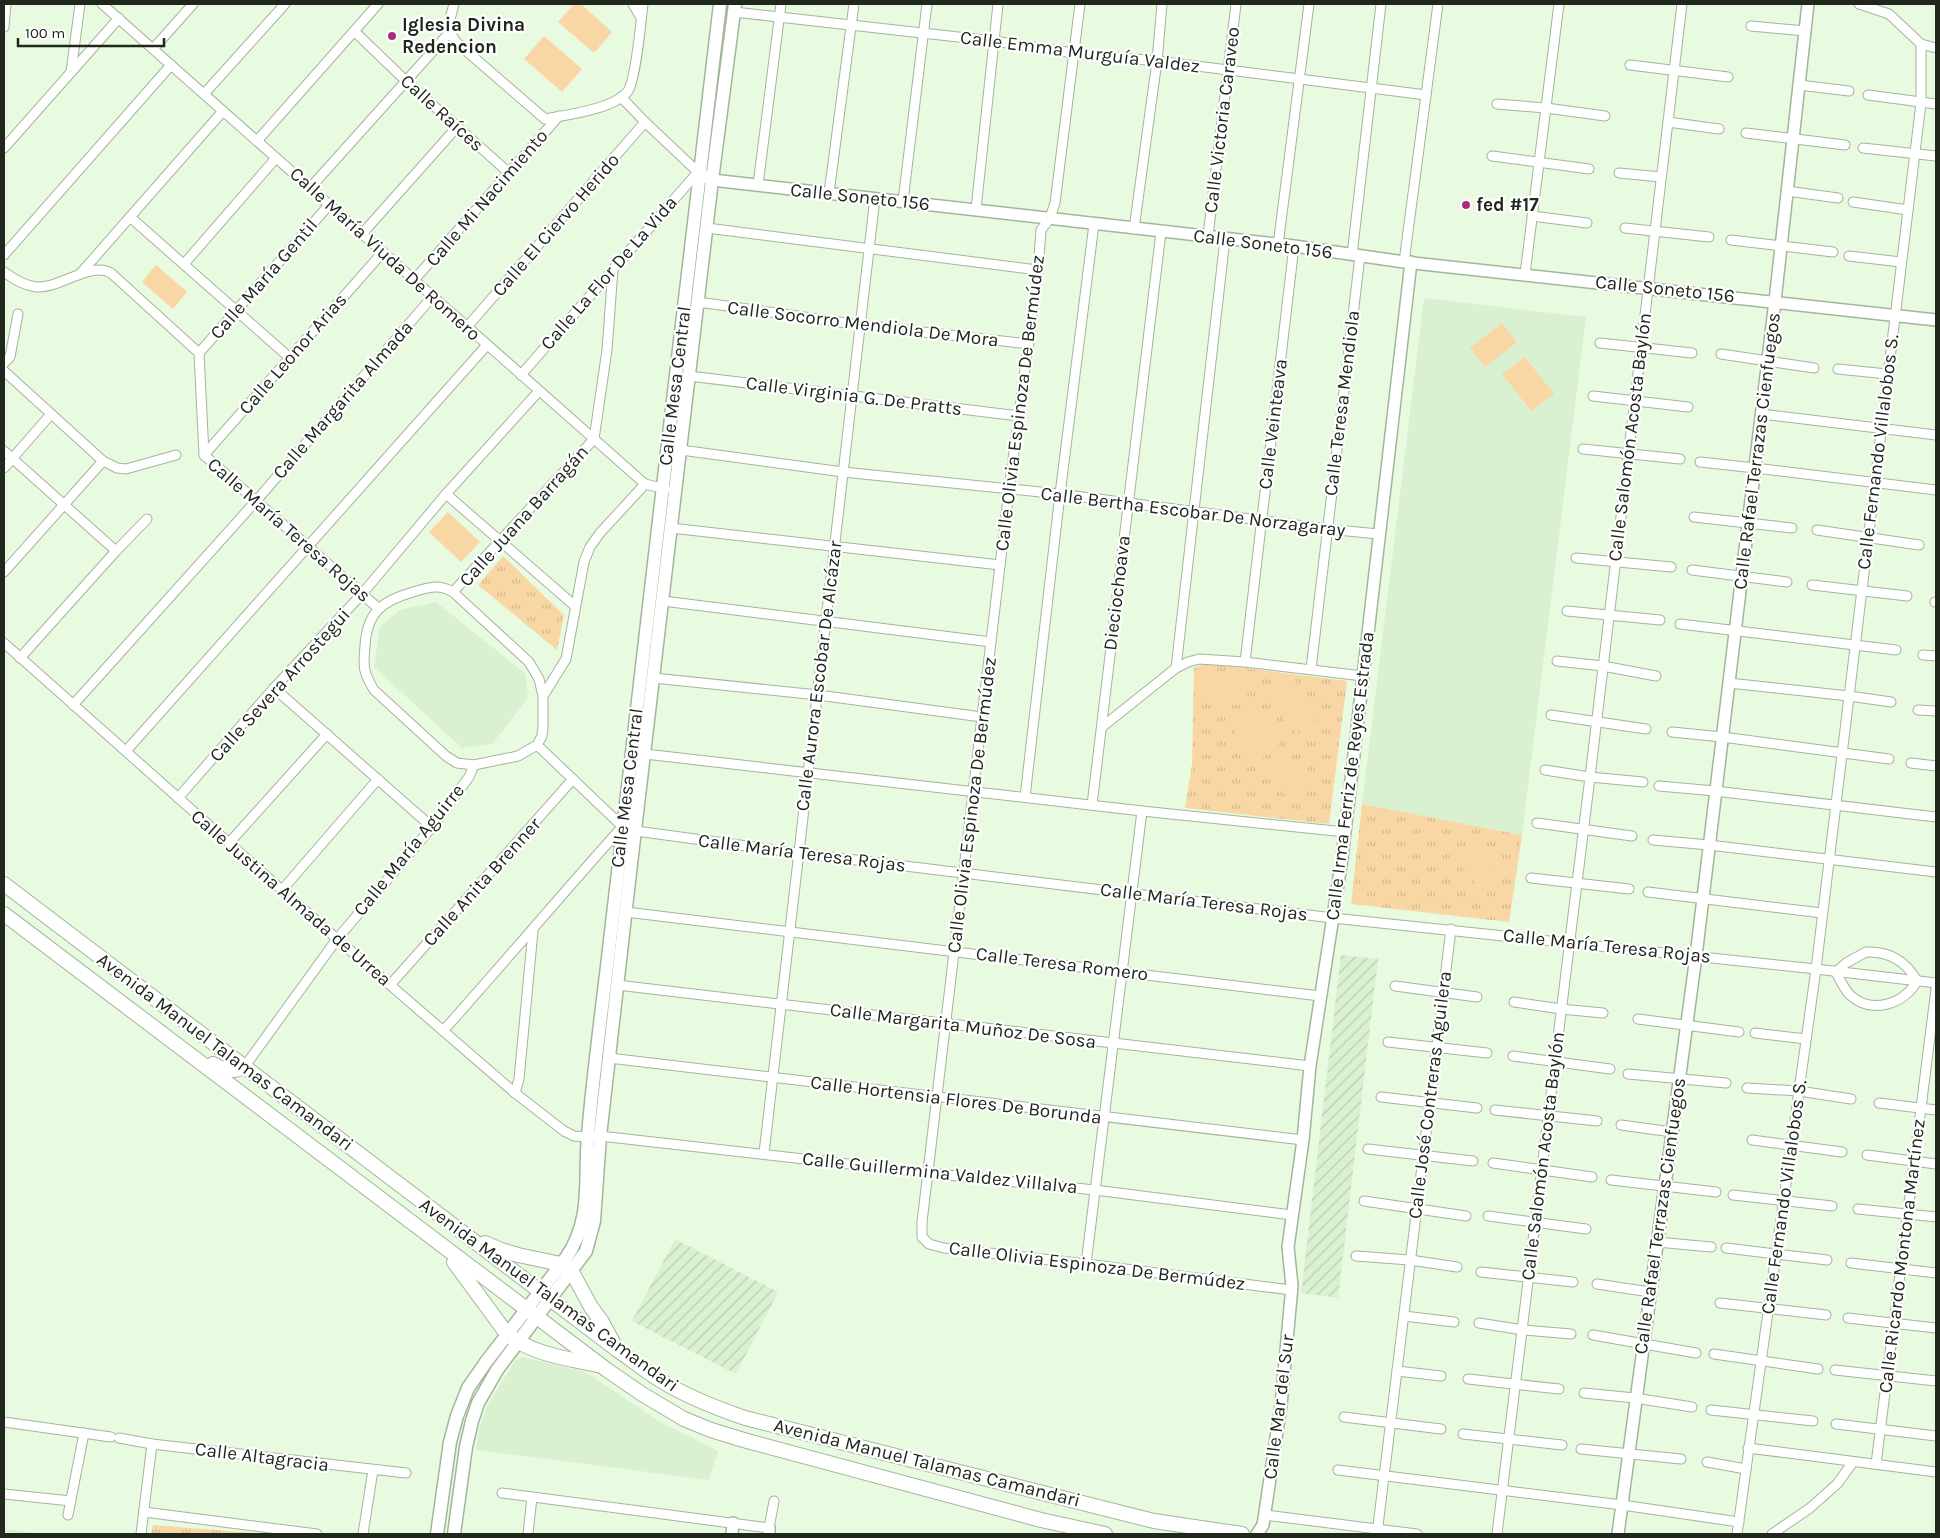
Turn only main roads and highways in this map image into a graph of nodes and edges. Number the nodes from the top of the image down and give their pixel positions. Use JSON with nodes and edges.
{"nodes":[{"id":1,"x":720,"y":4,"type":"edge"},
{"id":2,"x":735,"y":8,"type":"edge"},
{"id":3,"x":669,"y":489,"type":"junction"},
{"id":4,"x":4,"y":884,"type":"edge"},
{"id":5,"x":4,"y":914,"type":"edge"},
{"id":6,"x":179,"y":1046,"type":"junction"},
{"id":7,"x":245,"y":1066,"type":"junction"},
{"id":8,"x":594,"y":1136,"type":"junction"},
{"id":9,"x":457,"y":1230,"type":"junction"},
{"id":10,"x":443,"y":1248,"type":"junction"},
{"id":11,"x":567,"y":1268,"type":"junction"},
{"id":12,"x":545,"y":1296,"type":"junction"},
{"id":13,"x":531,"y":1314,"type":"junction"},
{"id":14,"x":512,"y":1338,"type":"junction"},
{"id":15,"x":616,"y":1349,"type":"junction"},
{"id":16,"x":603,"y":1367,"type":"junction"},
{"id":17,"x":457,"y":1416,"type":"junction"},
{"id":18,"x":472,"y":1421,"type":"junction"},
{"id":19,"x":437,"y":1534,"type":"edge"},
{"id":20,"x":454,"y":1534,"type":"edge"},
{"id":21,"x":1105,"y":1534,"type":"edge"},
{"id":22,"x":1242,"y":1534,"type":"edge"}],
"edges":[{"from":1,"to":3,"type":"main road","name":"Calle Mesa Central"},
{"from":2,"to":3,"type":"main road","name":"Calle Mesa Central"},
{"from":3,"to":8,"type":"main road","name":"Calle Mesa Central"},
{"from":3,"to":8,"type":"main road","name":"Calle Mesa Central"},
{"from":4,"to":7,"type":"main road","name":"Avenida Manuel Talamas Camandari"},
{"from":5,"to":6,"type":"main road","name":"Avenida Manuel Talamas Camandari"},
{"from":6,"to":7,"type":"main road"},
{"from":6,"to":10,"type":"main road","name":"Avenida Manuel Talamas Camandari"},
{"from":7,"to":9,"type":"main road","name":"Avenida Manuel Talamas Camandari"},
{"from":8,"to":11,"type":"main road","name":"Calle Mesa Central"},
{"from":9,"to":11,"type":"main road"},
{"from":9,"to":12,"type":"main road","name":"Avenida Manuel Talamas Camandari"},
{"from":10,"to":13,"type":"main road","name":"Avenida Manuel Talamas Camandari"},
{"from":10,"to":14,"type":"main road"},
{"from":11,"to":12,"type":"main road","name":"Calle Mesa Central"},
{"from":11,"to":15,"type":"main road"},
{"from":12,"to":13,"type":"main road","name":"Calle Mesa Central"},
{"from":12,"to":15,"type":"main road","name":"Avenida Manuel Talamas Camandari"},
{"from":13,"to":14,"type":"main road","name":"Calle Mesa Central"},
{"from":13,"to":16,"type":"main road","name":"Avenida Manuel Talamas Camandari"},
{"from":14,"to":16,"type":"main road"},
{"from":14,"to":17,"type":"main road","name":"Calle Mesa Central"},
{"from":14,"to":18,"type":"main road","name":"Calle Mesa Central"},
{"from":15,"to":22,"type":"main road","name":"Avenida Manuel Talamas Camandari"},
{"from":16,"to":21,"type":"main road","name":"Avenida Manuel Talamas Camandari"},
{"from":17,"to":18,"type":"main road"},
{"from":17,"to":19,"type":"main road","name":"Calle Mesa Central"},
{"from":18,"to":20,"type":"main road","name":"Calle Mesa Central"}]}
